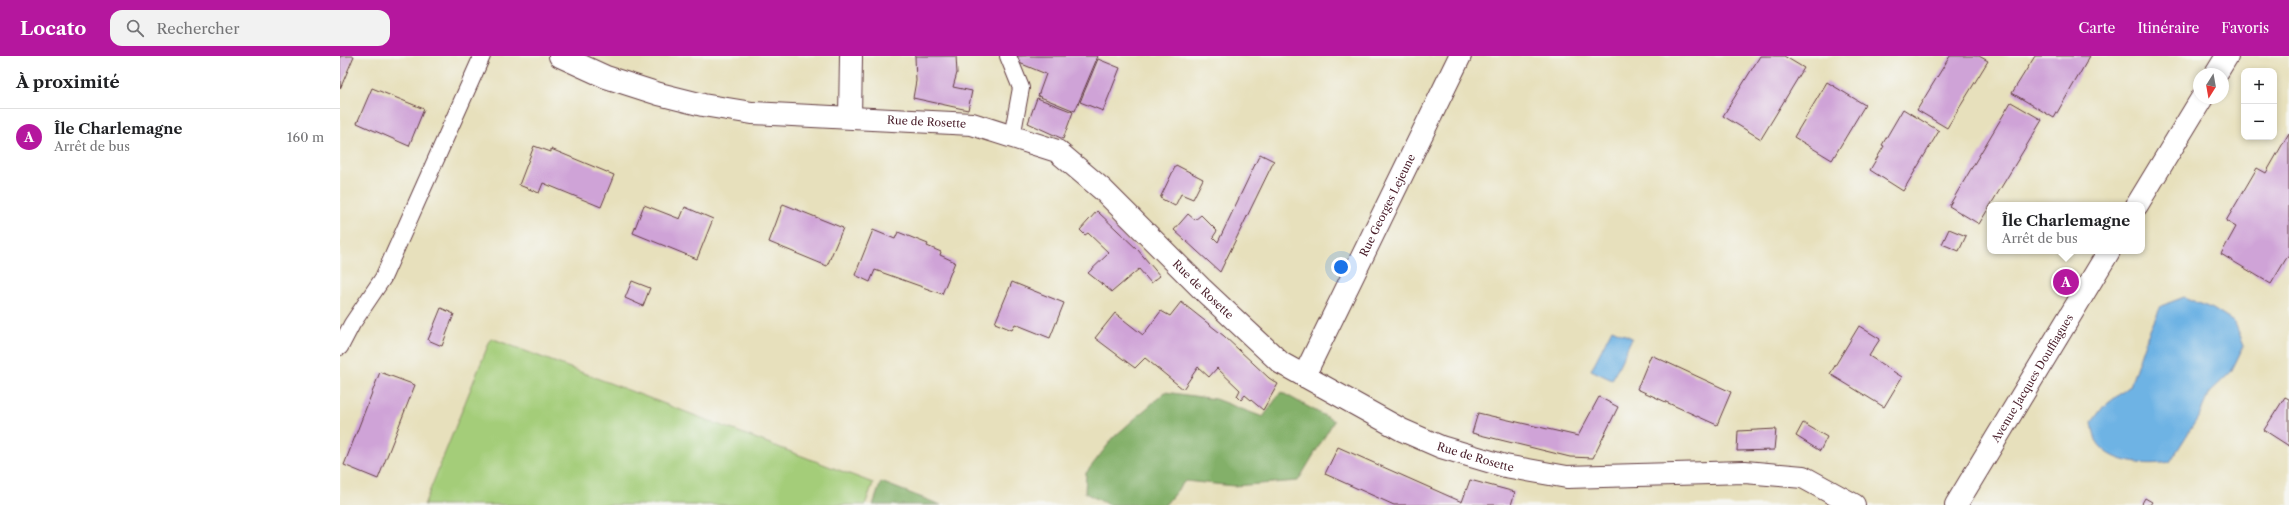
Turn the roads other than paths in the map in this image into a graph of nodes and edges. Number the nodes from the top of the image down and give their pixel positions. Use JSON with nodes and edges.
{"nodes":[{"id":1,"x":482,"y":56,"type":"edge"},
{"id":2,"x":560,"y":56,"type":"edge"},
{"id":3,"x":851,"y":56,"type":"edge"},
{"id":4,"x":1008,"y":56,"type":"edge"},
{"id":5,"x":1460,"y":56,"type":"edge"},
{"id":6,"x":2227,"y":56,"type":"edge"},
{"id":7,"x":2220,"y":68,"type":"edge"},
{"id":8,"x":2198,"y":104,"type":"edge"},
{"id":9,"x":850,"y":117,"type":"junction"},
{"id":10,"x":1012,"y":137,"type":"junction"},
{"id":11,"x":2139,"y":202,"type":"edge"},
{"id":12,"x":2107,"y":254,"type":"edge"},
{"id":13,"x":340,"y":347,"type":"edge"},
{"id":14,"x":1304,"y":376,"type":"junction"},
{"id":15,"x":1854,"y":505,"type":"edge"},
{"id":16,"x":1956,"y":505,"type":"edge"}],
"edges":[{"from":1,"to":13,"type":"lane"},
{"from":2,"to":9,"type":"street","name":"Rue de Rosette"},
{"from":3,"to":9,"type":"street"},
{"from":4,"to":10,"type":"lane"},
{"from":5,"to":14,"type":"street","name":"Rue Georges Lejeune"},
{"from":6,"to":7,"type":"street"},
{"from":8,"to":11,"type":"street"},
{"from":9,"to":10,"type":"street","name":"Rue de Rosette"},
{"from":10,"to":14,"type":"street","name":"Rue de Rosette"},
{"from":12,"to":16,"type":"street","name":"Avenue Jacques Douffiagues"},
{"from":14,"to":15,"type":"street","name":"Rue de Rosette"}]}
